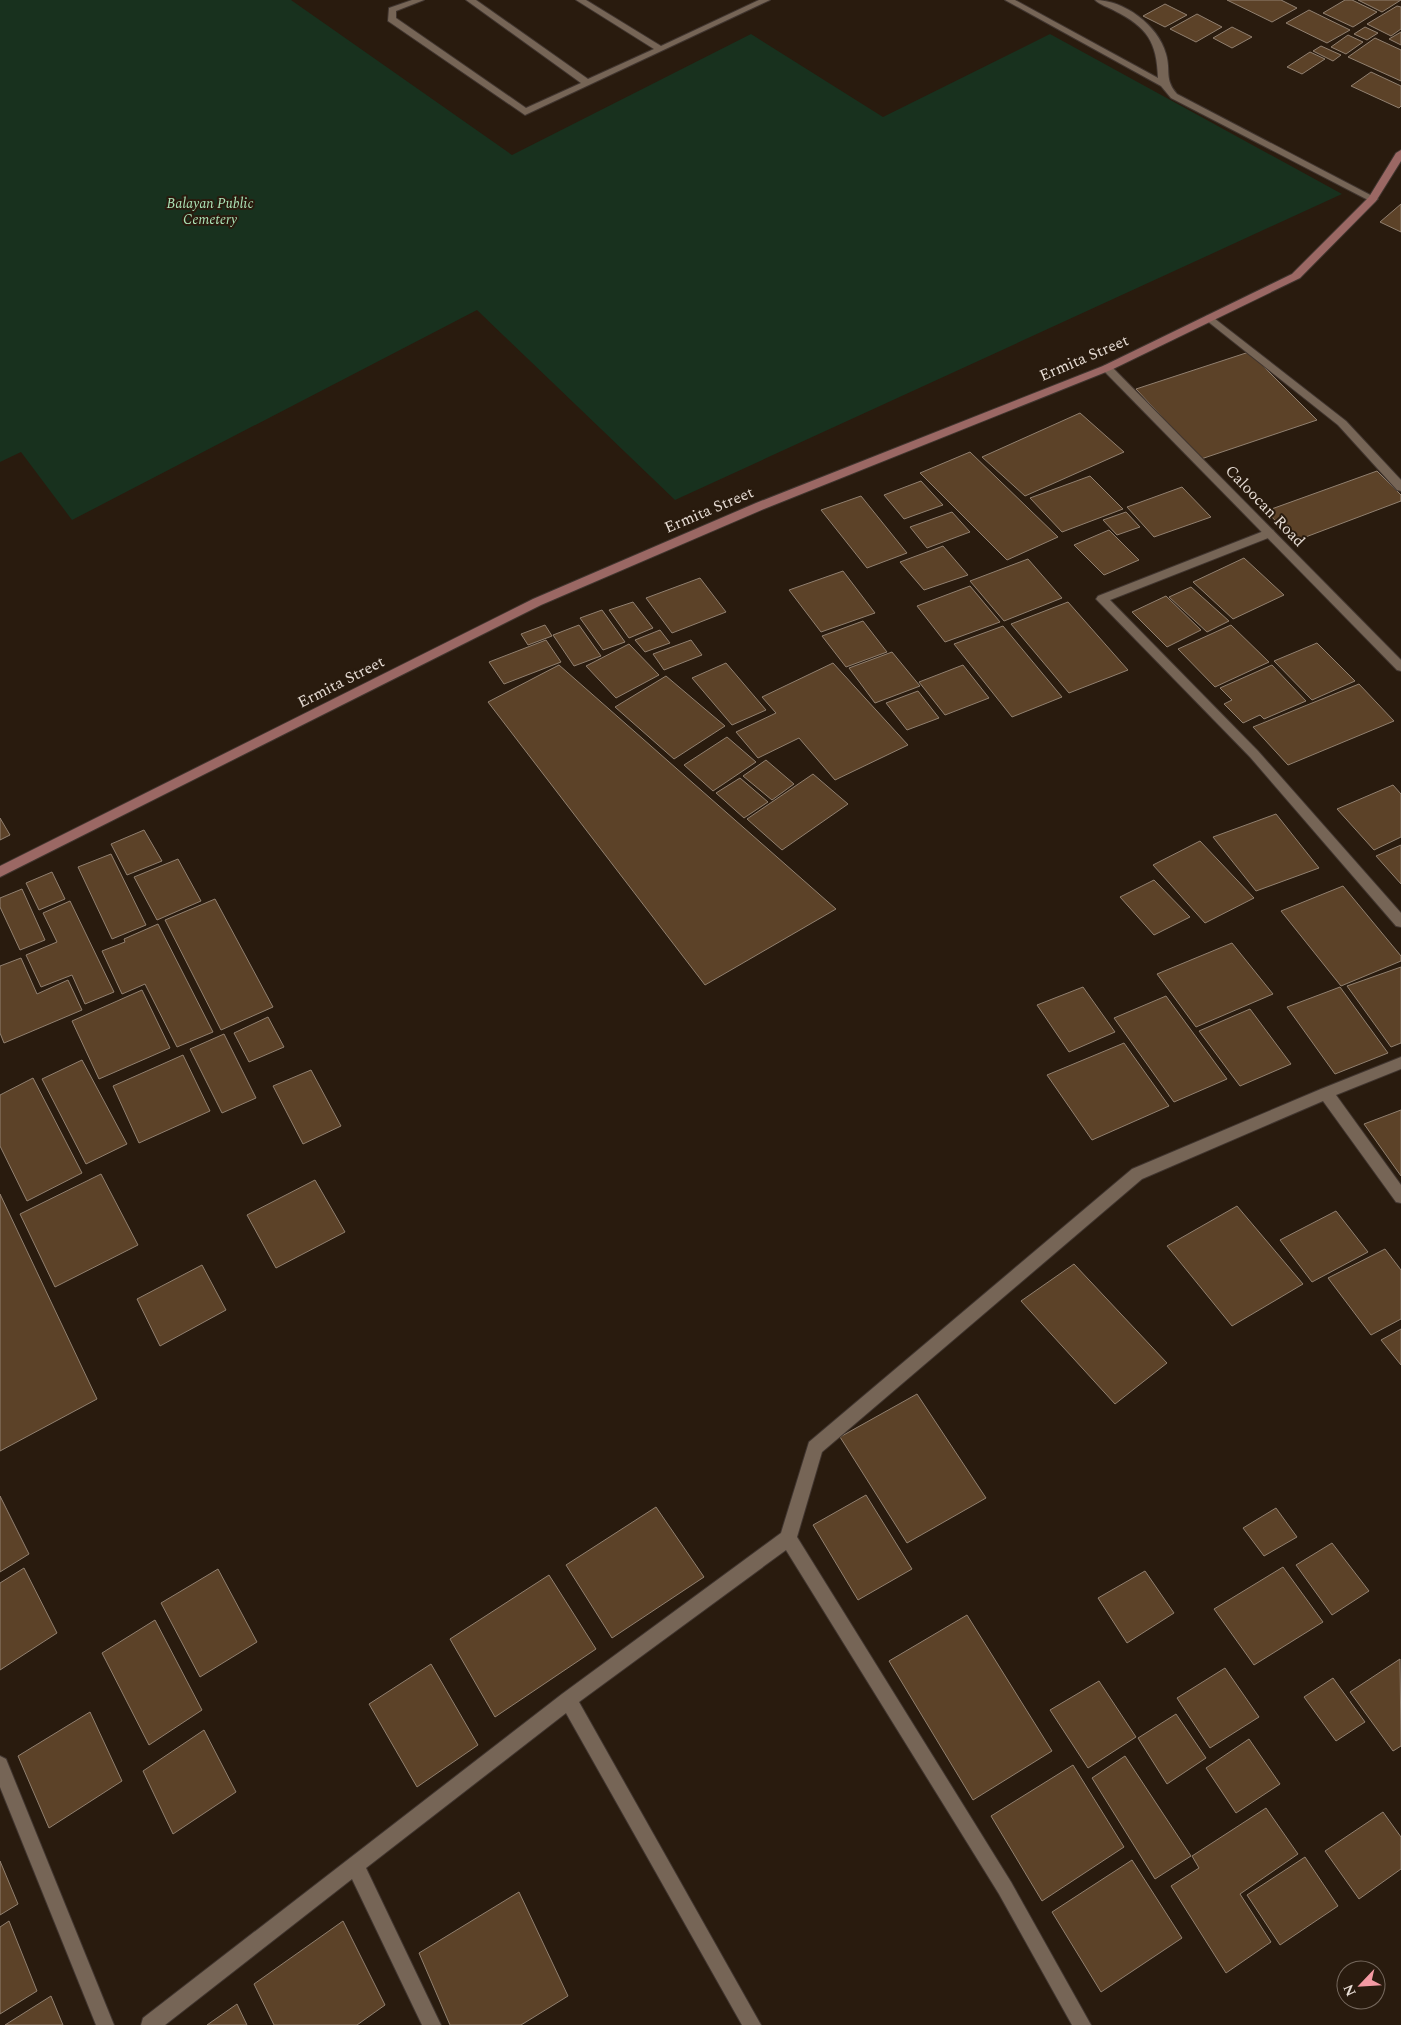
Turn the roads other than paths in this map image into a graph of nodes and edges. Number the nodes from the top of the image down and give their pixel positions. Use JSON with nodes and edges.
{"nodes":[{"id":1,"x":420,"y":0,"type":"edge"},
{"id":2,"x":470,"y":0,"type":"edge"},
{"id":3,"x":580,"y":0,"type":"edge"},
{"id":4,"x":766,"y":0,"type":"edge"},
{"id":5,"x":1009,"y":0,"type":"edge"},
{"id":6,"x":1099,"y":0,"type":"edge"},
{"id":7,"x":660,"y":49,"type":"junction"},
{"id":8,"x":587,"y":83,"type":"junction"},
{"id":9,"x":1163,"y":84,"type":"junction"},
{"id":10,"x":1401,"y":153,"type":"edge"},
{"id":11,"x":1373,"y":199,"type":"junction"},
{"id":12,"x":1210,"y":318,"type":"junction"},
{"id":13,"x":1107,"y":368,"type":"junction"},
{"id":14,"x":1401,"y":486,"type":"edge"},
{"id":15,"x":1269,"y":533,"type":"junction"},
{"id":16,"x":1401,"y":667,"type":"edge"},
{"id":17,"x":0,"y":872,"type":"edge"},
{"id":18,"x":1401,"y":922,"type":"edge"},
{"id":19,"x":1401,"y":1063,"type":"edge"},
{"id":20,"x":1326,"y":1093,"type":"junction"},
{"id":21,"x":1401,"y":1197,"type":"edge"},
{"id":22,"x":788,"y":1538,"type":"junction"},
{"id":23,"x":568,"y":1700,"type":"junction"},
{"id":24,"x":0,"y":1765,"type":"edge"},
{"id":25,"x":356,"y":1865,"type":"junction"},
{"id":26,"x":105,"y":2025,"type":"edge"},
{"id":27,"x":150,"y":2025,"type":"edge"},
{"id":28,"x":432,"y":2025,"type":"edge"},
{"id":29,"x":752,"y":2025,"type":"edge"},
{"id":30,"x":1082,"y":2025,"type":"edge"}],
"edges":[{"from":1,"to":8,"type":"street"},
{"from":2,"to":8,"type":"street"},
{"from":3,"to":7,"type":"street"},
{"from":4,"to":7,"type":"street"},
{"from":5,"to":9,"type":"street"},
{"from":6,"to":9,"type":"street"},
{"from":7,"to":8,"type":"street"},
{"from":9,"to":11,"type":"street"},
{"from":10,"to":11,"type":"main road","name":"Ermita Street"},
{"from":11,"to":12,"type":"main road","name":"Ermita Street"},
{"from":12,"to":13,"type":"main road","name":"Ermita Street"},
{"from":12,"to":14,"type":"street"},
{"from":13,"to":15,"type":"street","name":"Caloocan Road"},
{"from":13,"to":17,"type":"main road","name":"Ermita Street"},
{"from":15,"to":16,"type":"street","name":"Caloocan Road"},
{"from":15,"to":18,"type":"street"},
{"from":19,"to":20,"type":"street"},
{"from":20,"to":21,"type":"street"},
{"from":20,"to":22,"type":"street"},
{"from":22,"to":23,"type":"street"},
{"from":22,"to":30,"type":"street"},
{"from":23,"to":25,"type":"street"},
{"from":23,"to":29,"type":"street"},
{"from":24,"to":26,"type":"street"},
{"from":25,"to":27,"type":"street"},
{"from":25,"to":28,"type":"street"}]}
